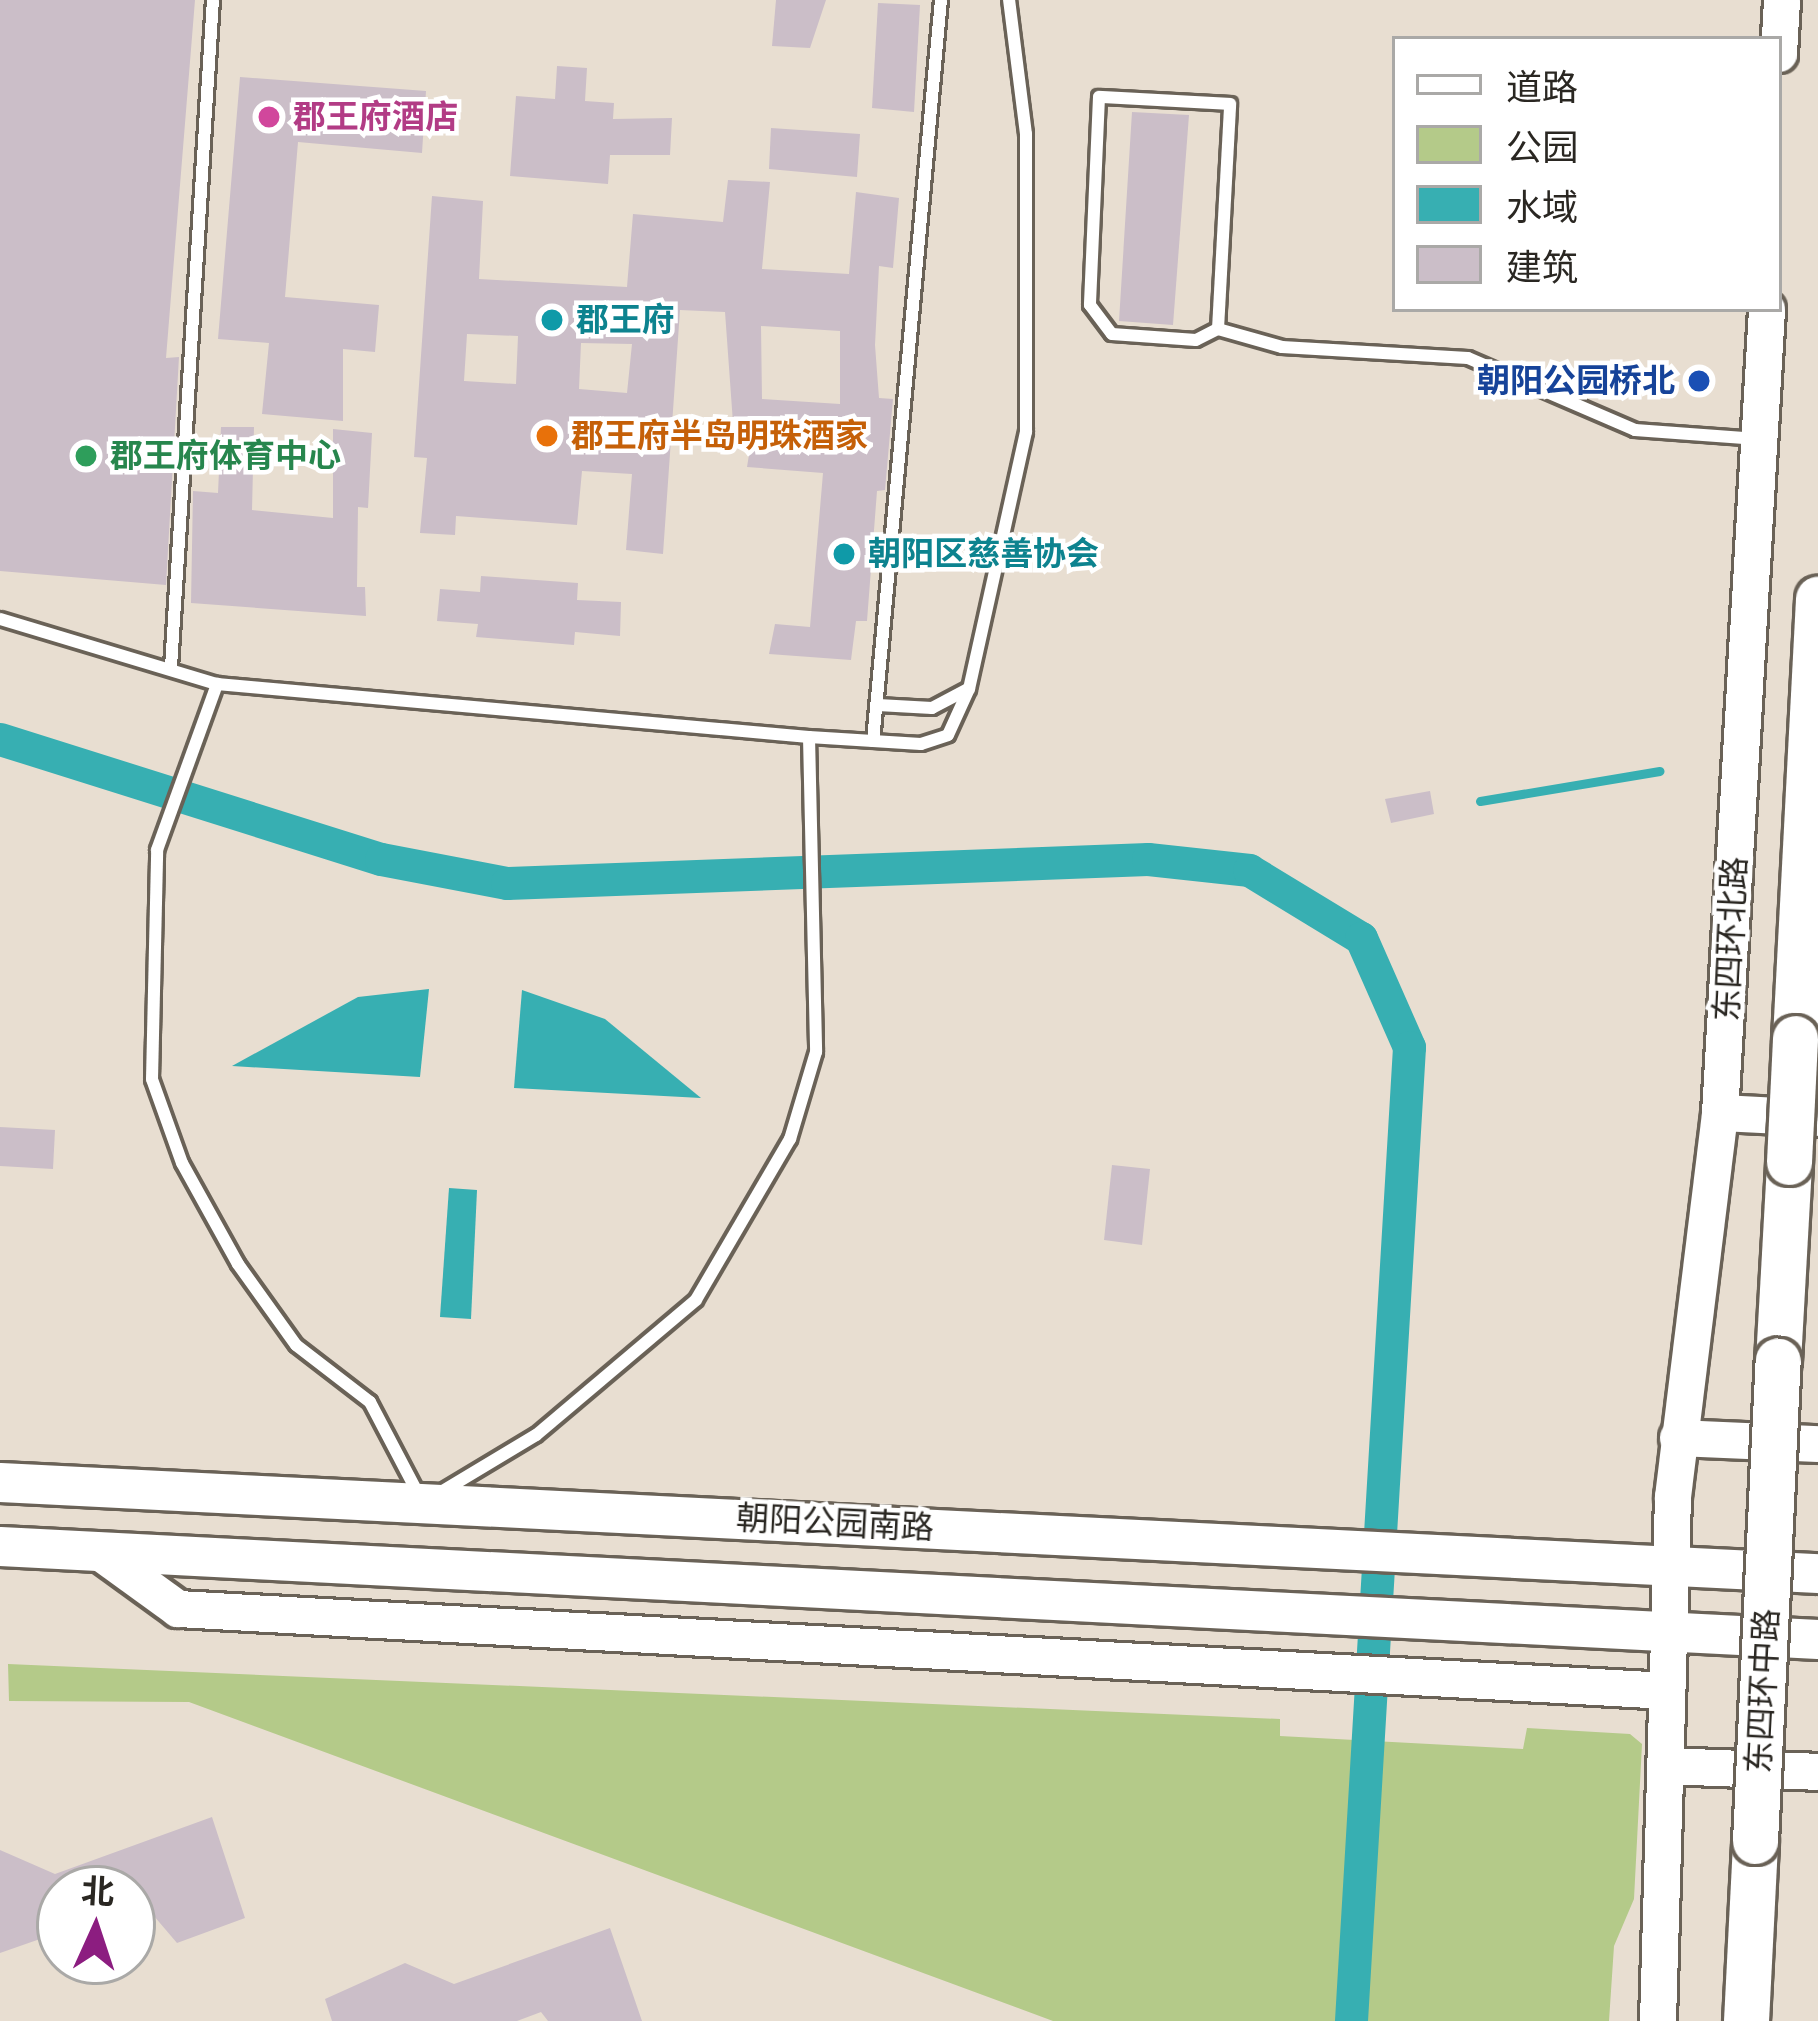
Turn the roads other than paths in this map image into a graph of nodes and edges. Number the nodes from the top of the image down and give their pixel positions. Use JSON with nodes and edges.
{"nodes":[{"id":1,"x":213,"y":0,"type":"edge"},
{"id":2,"x":940,"y":0,"type":"edge"},
{"id":3,"x":1010,"y":0,"type":"edge"},
{"id":4,"x":1781,"y":0,"type":"edge"},
{"id":5,"x":1780,"y":36,"type":"edge"},
{"id":6,"x":1767,"y":312,"type":"edge"},
{"id":7,"x":1218,"y":329,"type":"junction"},
{"id":8,"x":1760,"y":439,"type":"junction"},
{"id":9,"x":1818,"y":599,"type":"edge"},
{"id":10,"x":0,"y":619,"type":"edge"},
{"id":11,"x":171,"y":667,"type":"junction"},
{"id":12,"x":217,"y":684,"type":"junction"},
{"id":13,"x":969,"y":688,"type":"junction"},
{"id":14,"x":878,"y":705,"type":"junction"},
{"id":15,"x":809,"y":737,"type":"junction"},
{"id":16,"x":873,"y":741,"type":"junction"},
{"id":17,"x":1720,"y":1113,"type":"junction"},
{"id":18,"x":1818,"y":1118,"type":"edge"},
{"id":19,"x":1778,"y":1361,"type":"joint"},
{"id":20,"x":1678,"y":1438,"type":"junction"},
{"id":21,"x":1818,"y":1444,"type":"edge"},
{"id":22,"x":0,"y":1482,"type":"edge"},
{"id":23,"x":423,"y":1503,"type":"junction"},
{"id":24,"x":0,"y":1546,"type":"edge"},
{"id":25,"x":98,"y":1551,"type":"junction"},
{"id":26,"x":1670,"y":1566,"type":"junction"},
{"id":27,"x":1818,"y":1573,"type":"edge"},
{"id":28,"x":1666,"y":1634,"type":"junction"},
{"id":29,"x":1818,"y":1639,"type":"edge"},
{"id":30,"x":1666,"y":1691,"type":"junction"},
{"id":31,"x":1665,"y":1766,"type":"junction"},
{"id":32,"x":1818,"y":1772,"type":"edge"},
{"id":33,"x":1658,"y":2021,"type":"edge"},
{"id":34,"x":1745,"y":2021,"type":"edge"}],
"edges":[{"from":1,"to":11,"type":"lane"},
{"from":2,"to":14,"type":"lane"},
{"from":3,"to":13,"type":"lane"},
{"from":4,"to":5,"type":"street"},
{"from":6,"to":8,"type":"street","name":"东四环北路"},
{"from":7,"to":7,"type":"lane"},
{"from":7,"to":8,"type":"lane"},
{"from":8,"to":17,"type":"street","name":"东四环北路"},
{"from":9,"to":19,"type":"highway","name":"东四环北路","bridge":true},
{"from":10,"to":11,"type":"lane"},
{"from":11,"to":12,"type":"lane"},
{"from":12,"to":15,"type":"lane"},
{"from":12,"to":23,"type":"lane"},
{"from":13,"to":14,"type":"lane"},
{"from":13,"to":16,"type":"lane"},
{"from":14,"to":16,"type":"lane"},
{"from":15,"to":16,"type":"lane"},
{"from":15,"to":23,"type":"lane"},
{"from":17,"to":18,"type":"street"},
{"from":17,"to":20,"type":"street","name":"东四环北路"},
{"from":19,"to":34,"type":"highway","name":"东四环中路","bridge":true},
{"from":20,"to":21,"type":"street"},
{"from":20,"to":26,"type":"street","name":"东四环北路"},
{"from":22,"to":23,"type":"main road","name":"朝阳公园南路"},
{"from":23,"to":26,"type":"main road","name":"朝阳公园南路"},
{"from":24,"to":25,"type":"main road","name":"朝阳公园南路"},
{"from":25,"to":28,"type":"main road","name":"朝阳公园南路"},
{"from":25,"to":30,"type":"street"},
{"from":26,"to":27,"type":"main road","name":"朝阳公园南路"},
{"from":26,"to":28,"type":"street","name":"东四环北路"},
{"from":28,"to":29,"type":"main road","name":"朝阳公园南路"},
{"from":28,"to":30,"type":"street","name":"东四环北路"},
{"from":30,"to":31,"type":"street"},
{"from":31,"to":32,"type":"street"},
{"from":31,"to":33,"type":"street"}]}
